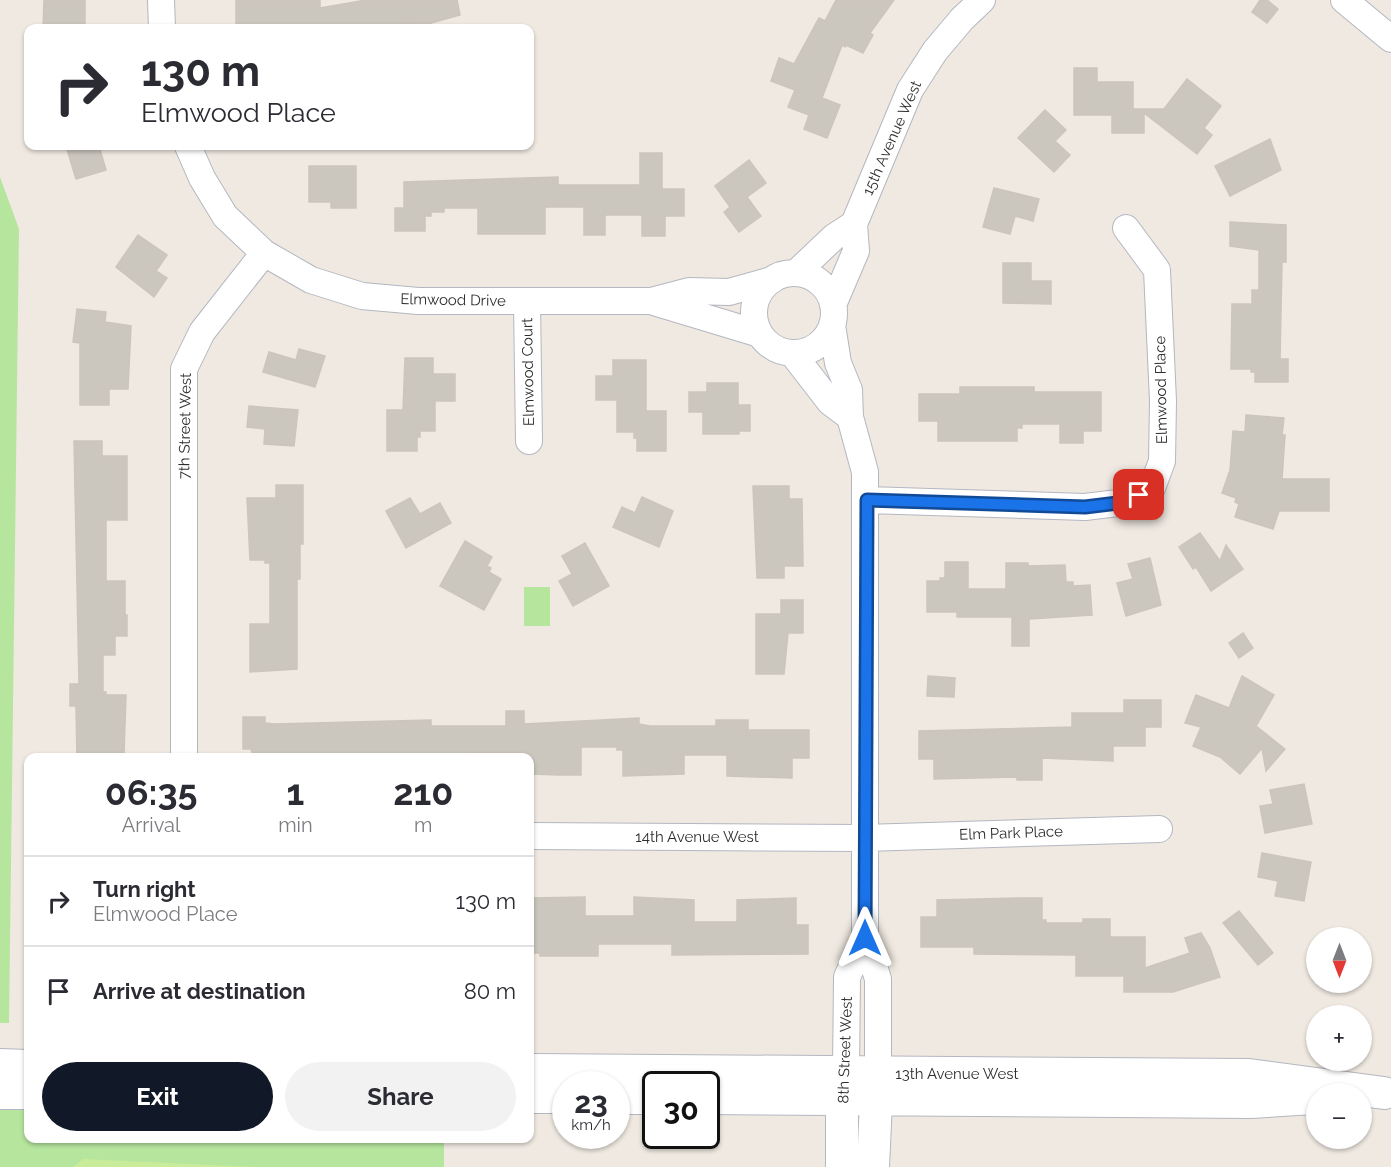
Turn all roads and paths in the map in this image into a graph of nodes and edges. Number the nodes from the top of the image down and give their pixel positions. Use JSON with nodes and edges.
{"nodes":[{"id":1,"x":161,"y":0,"type":"edge"},
{"id":2,"x":982,"y":0,"type":"edge"},
{"id":3,"x":1344,"y":0,"type":"edge"},
{"id":4,"x":162,"y":24,"type":"edge"},
{"id":5,"x":1391,"y":39,"type":"edge"},
{"id":6,"x":190,"y":150,"type":"edge"},
{"id":7,"x":854,"y":224,"type":"junction"},
{"id":8,"x":1126,"y":228,"type":"dead end"},
{"id":9,"x":264,"y":253,"type":"junction"},
{"id":10,"x":796,"y":273,"type":"junction"},
{"id":11,"x":772,"y":280,"type":"junction"},
{"id":12,"x":651,"y":301,"type":"junction"},
{"id":13,"x":527,"y":302,"type":"junction"},
{"id":14,"x":833,"y":315,"type":"junction"},
{"id":15,"x":760,"y":334,"type":"junction"},
{"id":16,"x":792,"y":353,"type":"junction"},
{"id":17,"x":850,"y":417,"type":"junction"},
{"id":18,"x":529,"y":441,"type":"dead end"},
{"id":19,"x":867,"y":500,"type":"junction"},
{"id":20,"x":184,"y":753,"type":"edge"},
{"id":21,"x":1159,"y":829,"type":"dead end"},
{"id":22,"x":534,"y":836,"type":"edge"},
{"id":23,"x":864,"y":838,"type":"junction"},
{"id":24,"x":865,"y":938,"type":"junction"},
{"id":25,"x":0,"y":1065,"type":"edge"},
{"id":26,"x":24,"y":1066,"type":"edge"},
{"id":27,"x":534,"y":1070,"type":"edge"},
{"id":28,"x":844,"y":1086,"type":"junction"},
{"id":29,"x":877,"y":1087,"type":"junction"},
{"id":30,"x":0,"y":1093,"type":"edge"},
{"id":31,"x":24,"y":1093,"type":"edge"},
{"id":32,"x":1379,"y":1093,"type":"edge"},
{"id":33,"x":534,"y":1097,"type":"edge"},
{"id":34,"x":552,"y":1097,"type":"edge"},
{"id":35,"x":720,"y":1097,"type":"edge"},
{"id":36,"x":1306,"y":1099,"type":"edge"},
{"id":37,"x":842,"y":1167,"type":"edge"},
{"id":38,"x":873,"y":1167,"type":"edge"}],
"edges":[{"from":1,"to":4,"type":"street"},
{"from":2,"to":7,"type":"street","name":"15th Avenue West"},
{"from":3,"to":5,"type":"street"},
{"from":6,"to":9,"type":"street"},
{"from":7,"to":10,"type":"street"},
{"from":7,"to":14,"type":"street","name":"15th Avenue West"},
{"from":8,"to":19,"type":"street","name":"Elmwood Place"},
{"from":9,"to":13,"type":"street","name":"Elmwood Drive"},
{"from":9,"to":20,"type":"street","name":"7th Street West"},
{"from":10,"to":11,"type":"street"},
{"from":10,"to":14,"type":"street"},
{"from":11,"to":12,"type":"street","name":"Elmwood Drive"},
{"from":11,"to":15,"type":"street"},
{"from":12,"to":13,"type":"street","name":"Elmwood Drive"},
{"from":12,"to":15,"type":"street","name":"Elmwood Drive"},
{"from":13,"to":18,"type":"street","name":"Elmwood Court"},
{"from":14,"to":16,"type":"street"},
{"from":14,"to":17,"type":"street","name":"8th Street West"},
{"from":15,"to":16,"type":"street"},
{"from":16,"to":17,"type":"street"},
{"from":17,"to":19,"type":"street","name":"8th Street West"},
{"from":19,"to":23,"type":"street","name":"8th Street West"},
{"from":21,"to":23,"type":"street","name":"Elm Park Place"},
{"from":22,"to":23,"type":"street","name":"14th Avenue West"},
{"from":23,"to":24,"type":"street","name":"8th Street West"},
{"from":24,"to":28,"type":"street","name":"8th Street West"},
{"from":24,"to":29,"type":"street","name":"8th Street West"},
{"from":25,"to":26,"type":"street"},
{"from":27,"to":28,"type":"street","name":"13th Avenue West"},
{"from":28,"to":29,"type":"street","name":"13th Avenue West"},
{"from":28,"to":35,"type":"street","name":"13th Avenue West"},
{"from":28,"to":37,"type":"street","name":"8th Street West"},
{"from":29,"to":32,"type":"street","name":"13th Avenue West"},
{"from":29,"to":36,"type":"street","name":"13th Avenue West"},
{"from":29,"to":38,"type":"street","name":"8th Street West"},
{"from":30,"to":31,"type":"street"},
{"from":33,"to":34,"type":"street"}]}
